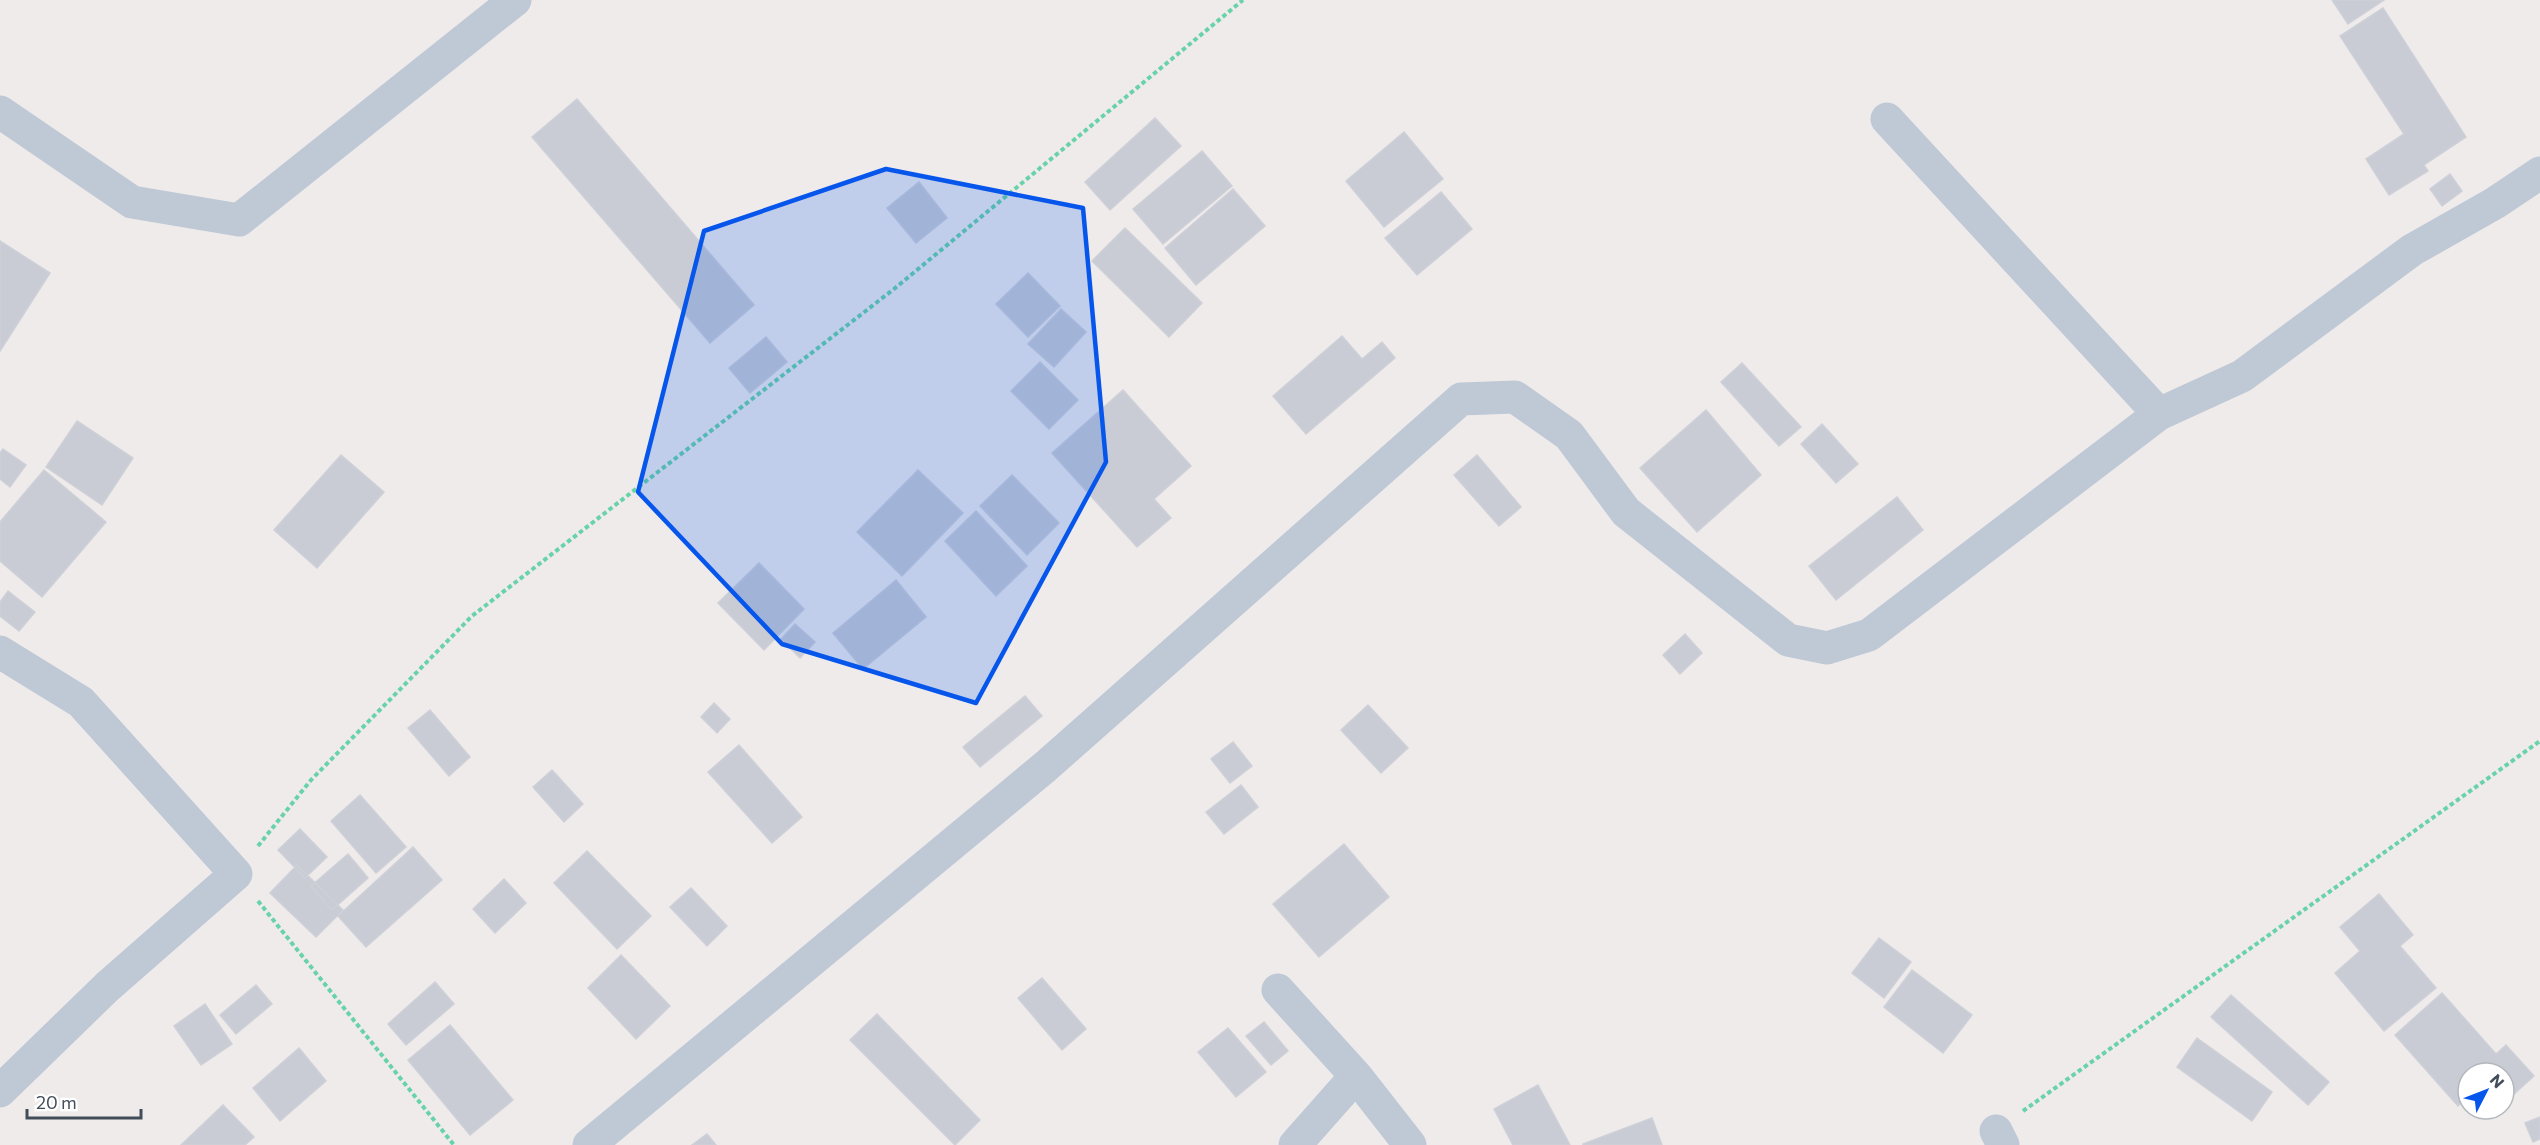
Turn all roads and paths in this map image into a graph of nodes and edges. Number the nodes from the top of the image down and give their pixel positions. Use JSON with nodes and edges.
{"nodes":[{"id":1,"x":515,"y":0,"type":"edge"},
{"id":2,"x":1243,"y":0,"type":"edge"},
{"id":3,"x":0,"y":112,"type":"edge"},
{"id":4,"x":1887,"y":119,"type":"dead end"},
{"id":5,"x":2540,"y":173,"type":"edge"},
{"id":6,"x":2159,"y":414,"type":"junction"},
{"id":7,"x":0,"y":652,"type":"edge"},
{"id":8,"x":2540,"y":741,"type":"edge"},
{"id":9,"x":236,"y":874,"type":"junction"},
{"id":10,"x":1278,"y":990,"type":"dead end"},
{"id":11,"x":1356,"y":1076,"type":"junction"},
{"id":12,"x":0,"y":1091,"type":"edge"},
{"id":13,"x":1999,"y":1138,"type":"edge"},
{"id":14,"x":454,"y":1145,"type":"edge"},
{"id":15,"x":589,"y":1145,"type":"edge"},
{"id":16,"x":1295,"y":1145,"type":"edge"},
{"id":17,"x":1410,"y":1145,"type":"edge"}],
"edges":[{"from":1,"to":3,"type":"street"},
{"from":2,"to":9,"type":"path"},
{"from":4,"to":6,"type":"street"},
{"from":5,"to":6,"type":"street"},
{"from":6,"to":15,"type":"street"},
{"from":7,"to":9,"type":"street"},
{"from":8,"to":13,"type":"path"},
{"from":9,"to":12,"type":"street"},
{"from":9,"to":14,"type":"path"},
{"from":10,"to":11,"type":"street"},
{"from":11,"to":16,"type":"street"},
{"from":11,"to":17,"type":"street"}]}
